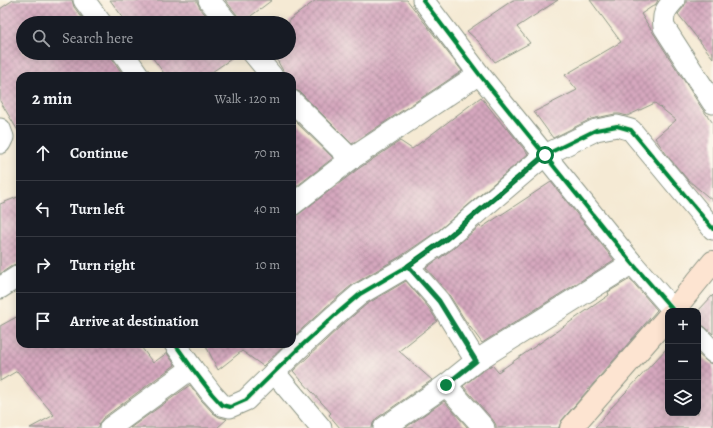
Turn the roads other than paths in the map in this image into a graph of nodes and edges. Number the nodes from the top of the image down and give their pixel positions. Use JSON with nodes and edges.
{"nodes":[{"id":1,"x":84,"y":0,"type":"edge"},
{"id":2,"x":209,"y":0,"type":"edge"},
{"id":3,"x":423,"y":0,"type":"edge"},
{"id":4,"x":674,"y":0,"type":"edge"},
{"id":5,"x":96,"y":16,"type":"edge"},
{"id":6,"x":222,"y":16,"type":"edge"},
{"id":7,"x":128,"y":60,"type":"edge"},
{"id":8,"x":258,"y":60,"type":"edge"},
{"id":9,"x":136,"y":72,"type":"edge"},
{"id":10,"x":269,"y":72,"type":"edge"},
{"id":11,"x":479,"y":74,"type":"junction"},
{"id":12,"x":713,"y":103,"type":"edge"},
{"id":13,"x":296,"y":108,"type":"edge"},
{"id":14,"x":0,"y":129,"type":"edge"},
{"id":15,"x":0,"y":143,"type":"edge"},
{"id":16,"x":545,"y":155,"type":"junction"},
{"id":17,"x":351,"y":159,"type":"junction"},
{"id":18,"x":296,"y":202,"type":"edge"},
{"id":19,"x":713,"y":230,"type":"edge"},
{"id":20,"x":713,"y":262,"type":"edge"},
{"id":21,"x":632,"y":263,"type":"junction"},
{"id":22,"x":408,"y":266,"type":"junction"},
{"id":23,"x":16,"y":278,"type":"edge"},
{"id":24,"x":0,"y":288,"type":"edge"},
{"id":25,"x":670,"y":308,"type":"edge"},
{"id":26,"x":675,"y":308,"type":"edge"},
{"id":27,"x":665,"y":320,"type":"edge"},
{"id":28,"x":701,"y":339,"type":"edge"},
{"id":29,"x":179,"y":348,"type":"edge"},
{"id":30,"x":713,"y":352,"type":"edge"},
{"id":31,"x":476,"y":361,"type":"junction"},
{"id":32,"x":192,"y":368,"type":"junction"},
{"id":33,"x":274,"y":372,"type":"junction"},
{"id":34,"x":446,"y":385,"type":"junction"},
{"id":35,"x":110,"y":428,"type":"edge"},
{"id":36,"x":322,"y":428,"type":"edge"},
{"id":37,"x":384,"y":428,"type":"edge"},
{"id":38,"x":484,"y":428,"type":"edge"},
{"id":39,"x":572,"y":428,"type":"edge"}],
"edges":[{"from":1,"to":5,"type":"street"},
{"from":2,"to":6,"type":"street"},
{"from":3,"to":11,"type":"street"},
{"from":4,"to":12,"type":"street"},
{"from":7,"to":9,"type":"street"},
{"from":8,"to":10,"type":"street"},
{"from":11,"to":16,"type":"street"},
{"from":11,"to":17,"type":"street"},
{"from":13,"to":17,"type":"street"},
{"from":14,"to":15,"type":"street"},
{"from":16,"to":19,"type":"street"},
{"from":16,"to":21,"type":"street"},
{"from":16,"to":22,"type":"street"},
{"from":17,"to":18,"type":"street"},
{"from":20,"to":26,"type":"main road"},
{"from":21,"to":25,"type":"street"},
{"from":21,"to":31,"type":"street"},
{"from":22,"to":31,"type":"street"},
{"from":22,"to":33,"type":"street"},
{"from":23,"to":24,"type":"street"},
{"from":27,"to":39,"type":"main road"},
{"from":28,"to":30,"type":"street"},
{"from":29,"to":32,"type":"street"},
{"from":31,"to":34,"type":"street"},
{"from":32,"to":33,"type":"street"},
{"from":32,"to":35,"type":"street"},
{"from":33,"to":36,"type":"street"},
{"from":34,"to":37,"type":"street"},
{"from":34,"to":38,"type":"street"}]}
